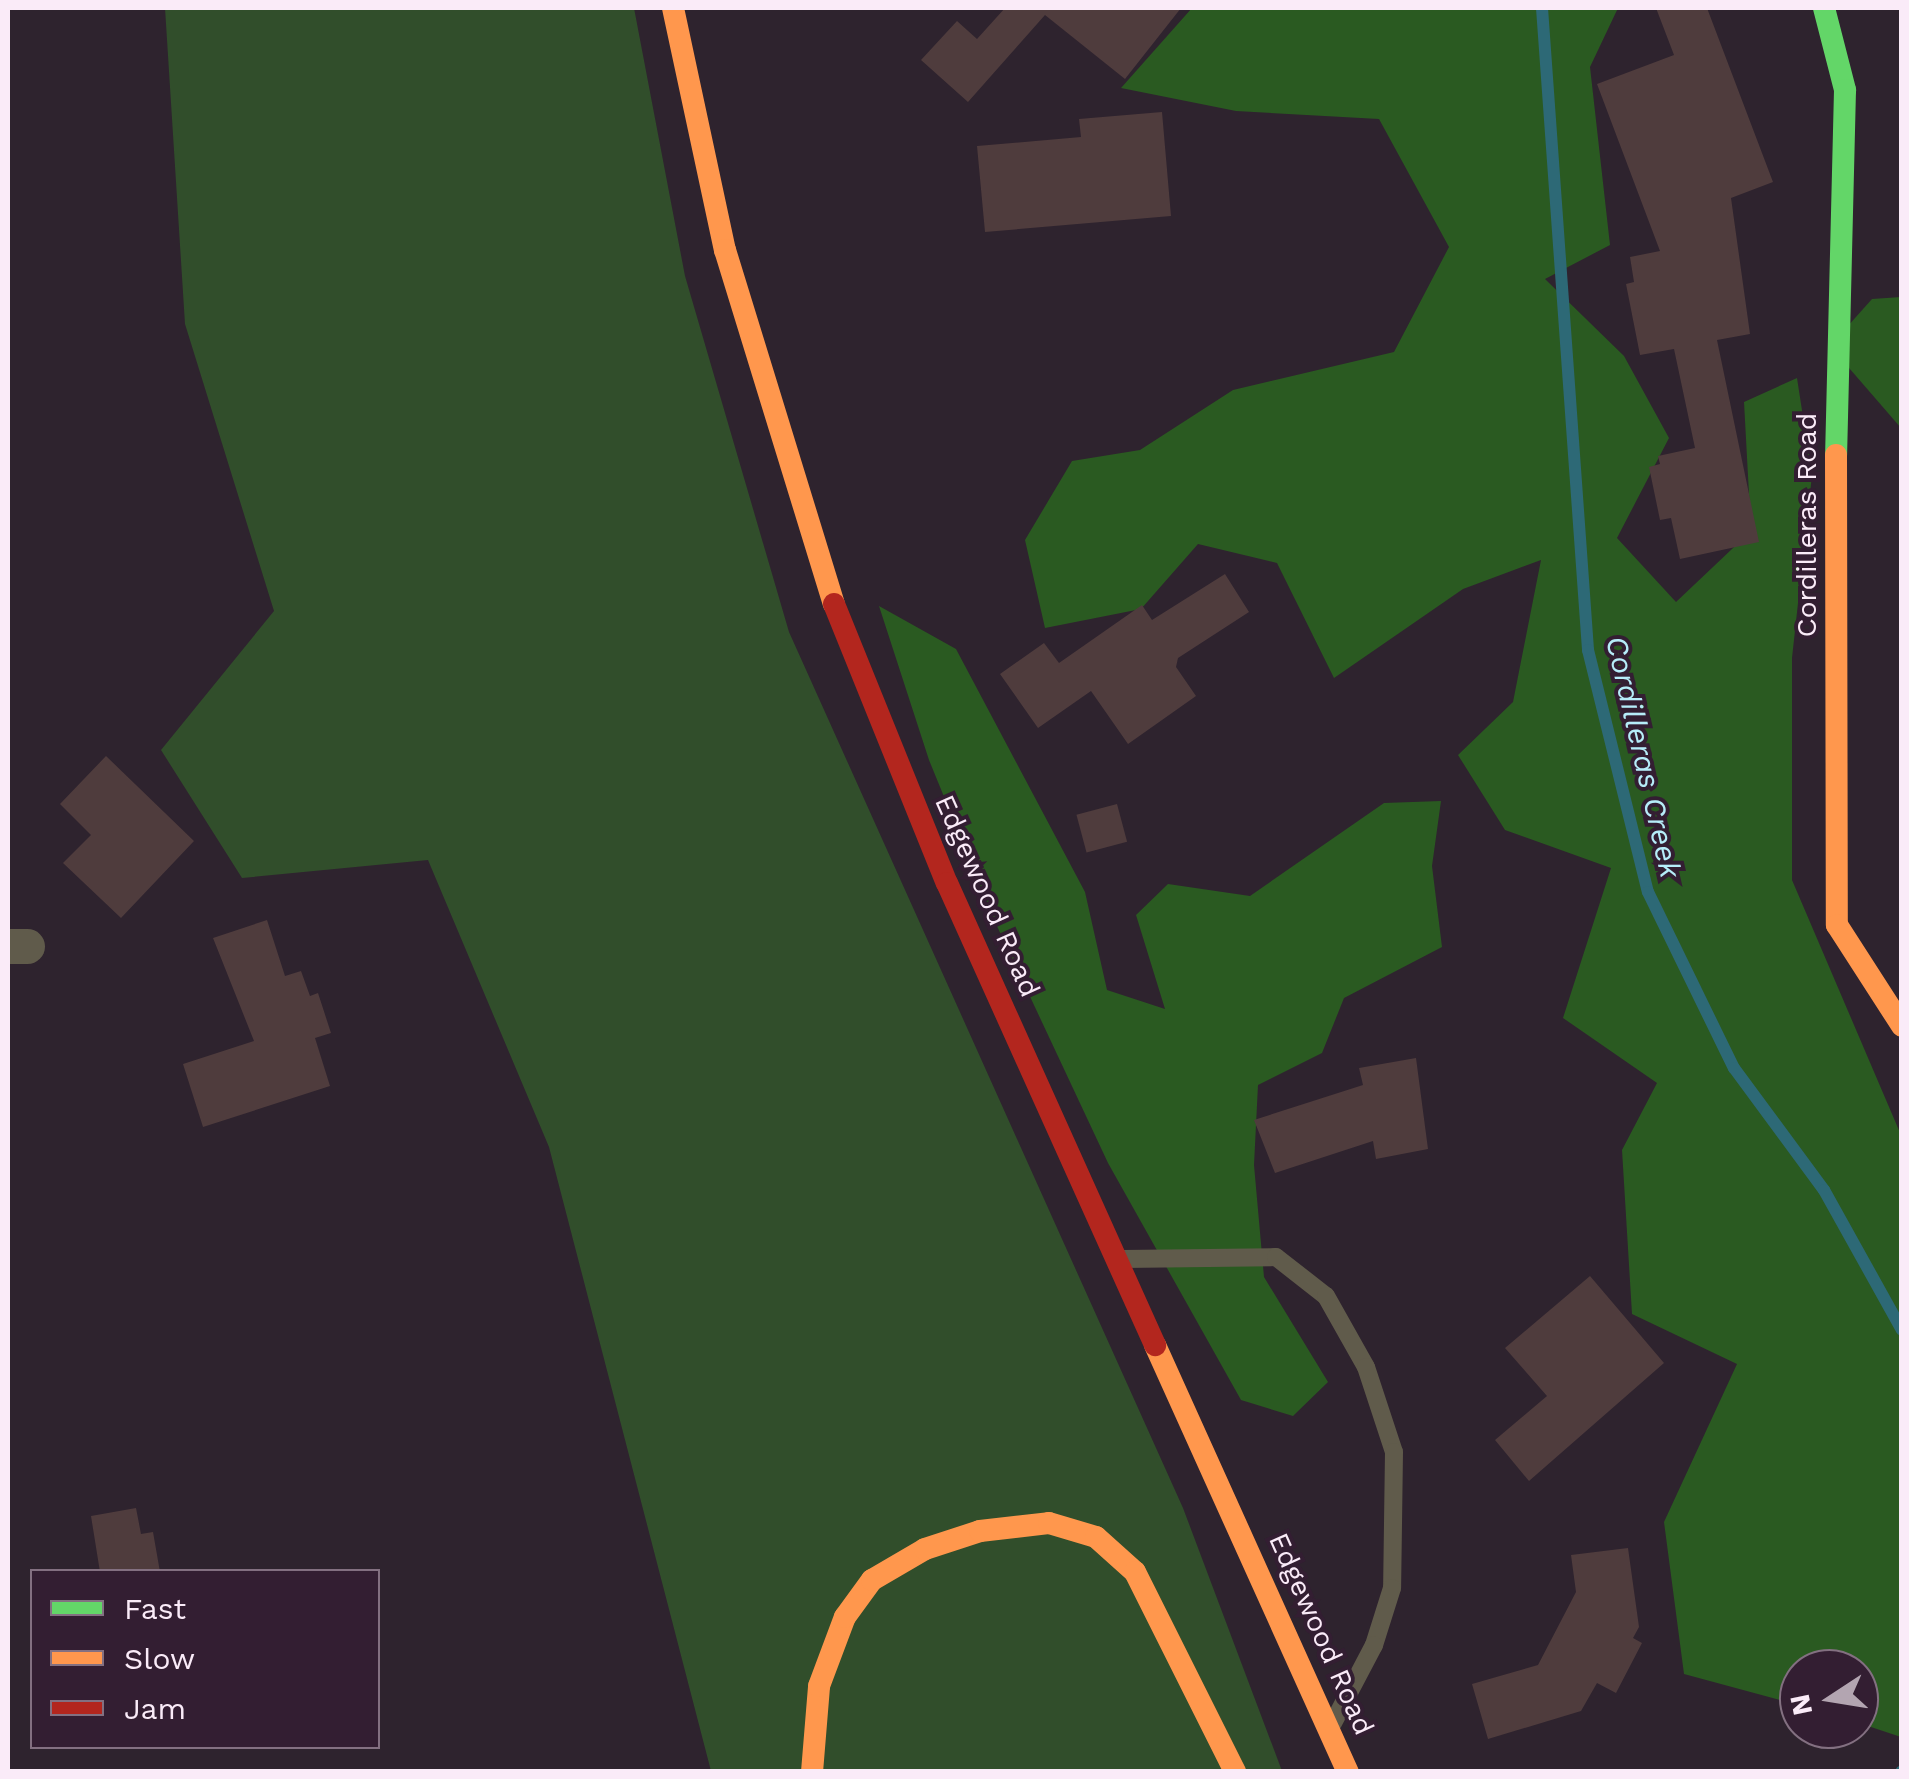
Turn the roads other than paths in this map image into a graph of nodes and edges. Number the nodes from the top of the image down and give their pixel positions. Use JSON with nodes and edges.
{"nodes":[{"id":1,"x":674,"y":8,"type":"edge"},
{"id":2,"x":1824,"y":8,"type":"edge"},
{"id":3,"x":1902,"y":1026,"type":"edge"},
{"id":4,"x":1119,"y":1260,"type":"junction"},
{"id":5,"x":1330,"y":1728,"type":"junction"},
{"id":6,"x":812,"y":1772,"type":"edge"},
{"id":7,"x":1235,"y":1772,"type":"edge"},
{"id":8,"x":1348,"y":1772,"type":"edge"}],
"edges":[{"from":1,"to":4,"type":"main road","name":"Edgewood Road"},
{"from":2,"to":3,"type":"main road","name":"Cordilleras Road"},
{"from":4,"to":5,"type":"main road","name":"Edgewood Road"},
{"from":4,"to":5,"type":"lane"},
{"from":5,"to":8,"type":"main road","name":"Edgewood Road"},
{"from":6,"to":7,"type":"main road"}]}
